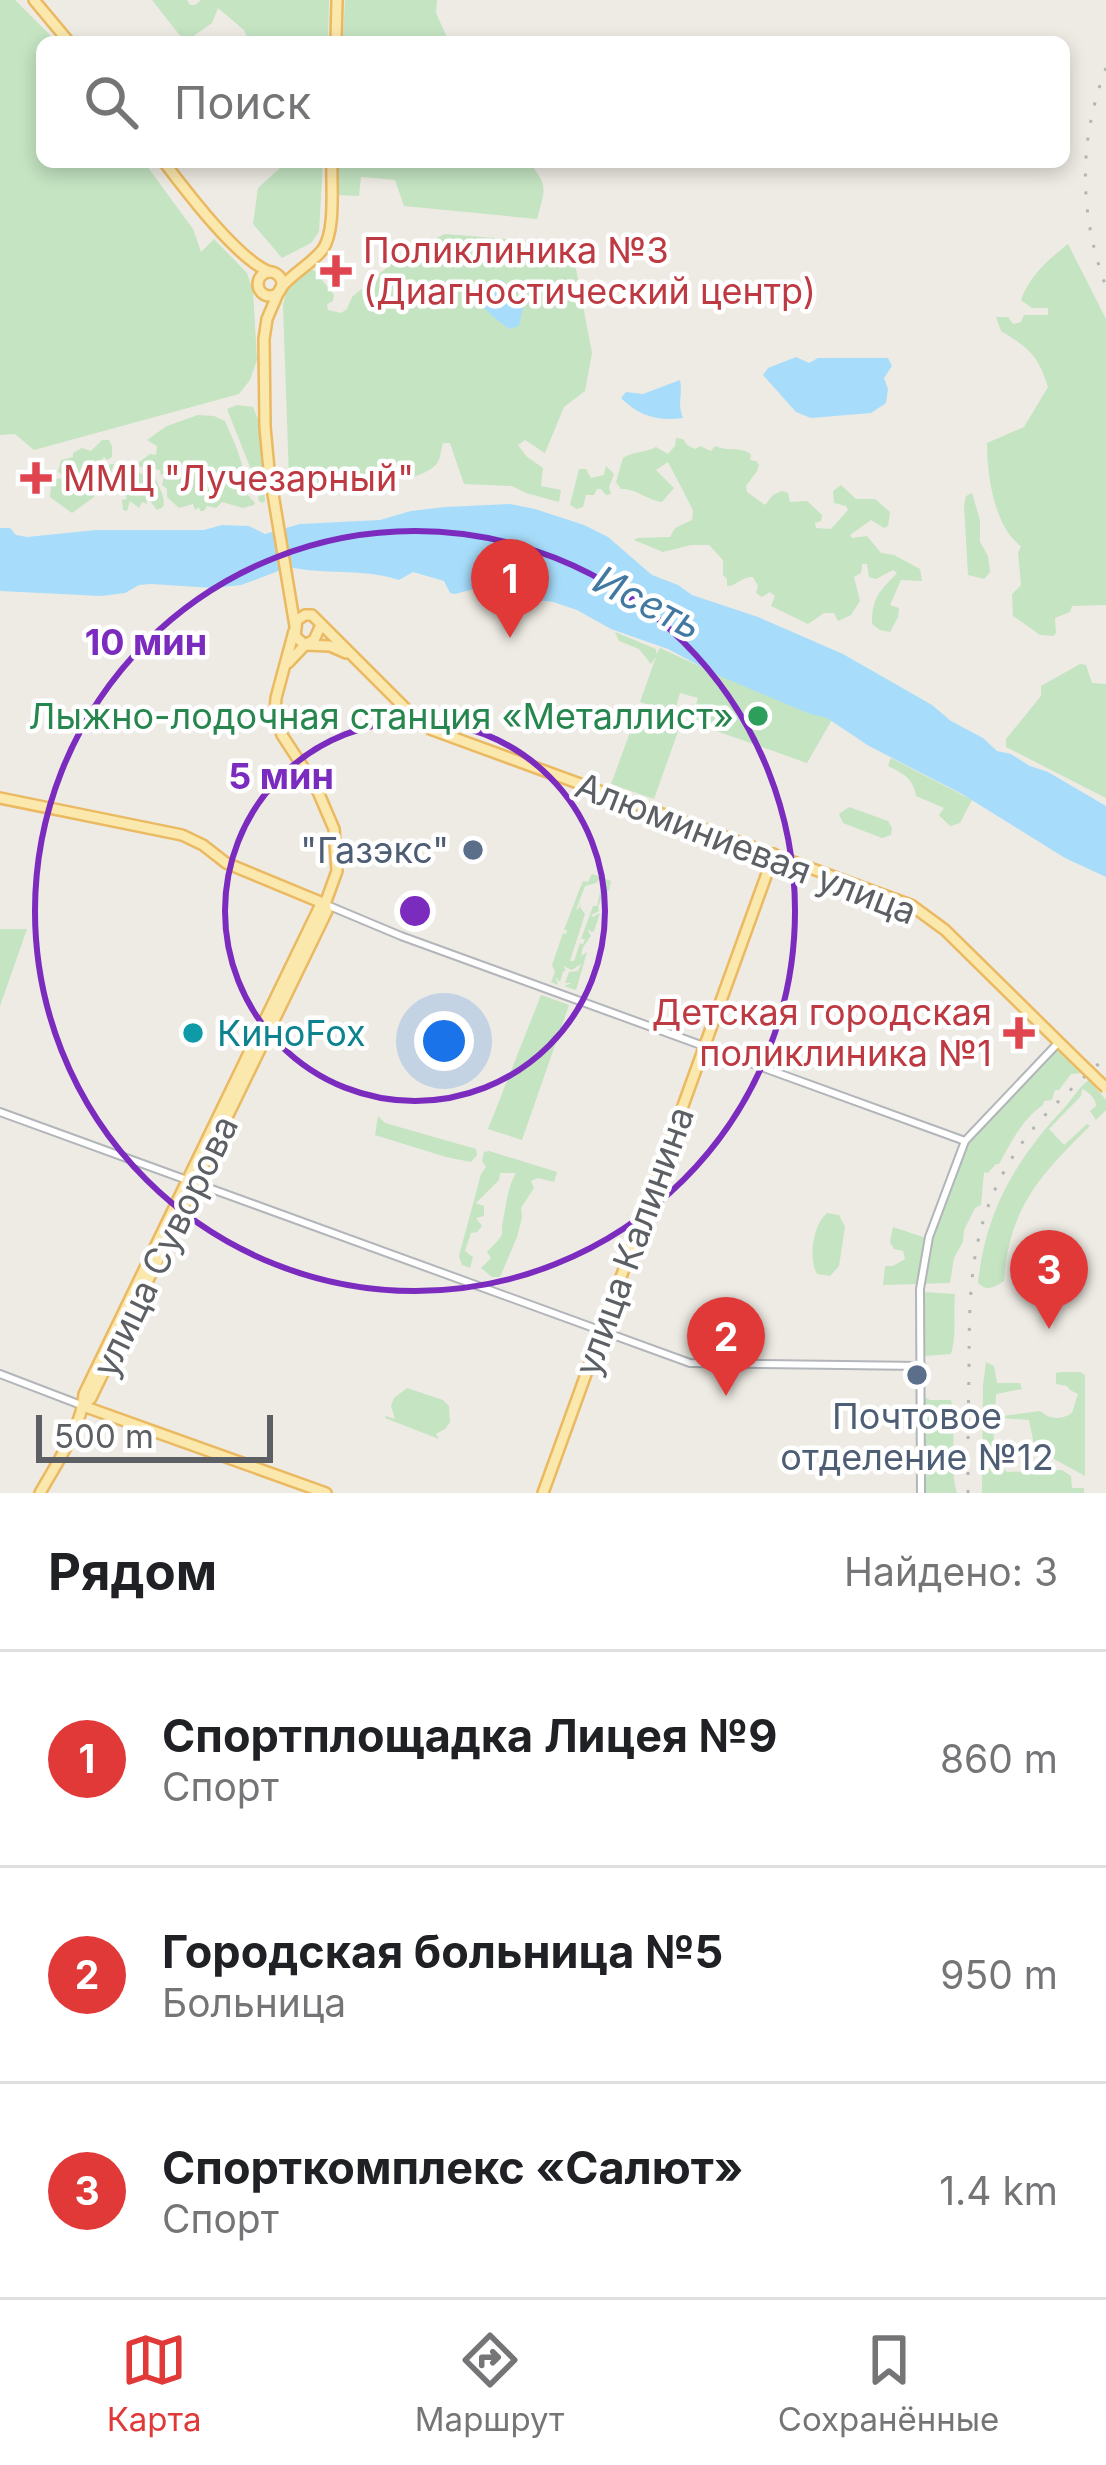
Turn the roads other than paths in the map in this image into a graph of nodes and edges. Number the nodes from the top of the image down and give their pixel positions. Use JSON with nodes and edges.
{"nodes":[{"id":1,"x":34,"y":0,"type":"edge"},
{"id":2,"x":337,"y":0,"type":"edge"},
{"id":3,"x":64,"y":36,"type":"edge"},
{"id":4,"x":336,"y":36,"type":"edge"},
{"id":5,"x":168,"y":168,"type":"edge"},
{"id":6,"x":332,"y":168,"type":"edge"},
{"id":7,"x":242,"y":253,"type":"junction"},
{"id":8,"x":302,"y":267,"type":"junction"},
{"id":9,"x":272,"y":272,"type":"junction"},
{"id":10,"x":259,"y":287,"type":"junction"},
{"id":11,"x":279,"y":290,"type":"junction"},
{"id":12,"x":264,"y":339,"type":"junction"},
{"id":13,"x":288,"y":578,"type":"junction"},
{"id":14,"x":312,"y":615,"type":"junction"},
{"id":15,"x":321,"y":625,"type":"junction"},
{"id":16,"x":294,"y":628,"type":"junction"},
{"id":17,"x":304,"y":645,"type":"junction"},
{"id":18,"x":354,"y":658,"type":"junction"},
{"id":19,"x":285,"y":668,"type":"junction"},
{"id":20,"x":0,"y":798,"type":"edge"},
{"id":21,"x":774,"y":854,"type":"junction"},
{"id":22,"x":326,"y":904,"type":"junction"},
{"id":23,"x":1059,"y":1042,"type":"junction"},
{"id":24,"x":706,"y":1045,"type":"junction"},
{"id":25,"x":1106,"y":1088,"type":"edge"},
{"id":26,"x":0,"y":1112,"type":"edge"},
{"id":27,"x":965,"y":1141,"type":"junction"},
{"id":28,"x":192,"y":1181,"type":"junction"},
{"id":29,"x":602,"y":1330,"type":"junction"},
{"id":30,"x":922,"y":1366,"type":"junction"},
{"id":31,"x":0,"y":1374,"type":"edge"},
{"id":32,"x":83,"y":1406,"type":"junction"},
{"id":33,"x":40,"y":1493,"type":"edge"},
{"id":34,"x":326,"y":1493,"type":"edge"},
{"id":35,"x":543,"y":1493,"type":"edge"},
{"id":36,"x":921,"y":1493,"type":"edge"}],
"edges":[{"from":1,"to":3,"type":"main road"},
{"from":2,"to":4,"type":"main road"},
{"from":5,"to":7,"type":"main road"},
{"from":6,"to":8,"type":"main road"},
{"from":7,"to":9,"type":"main road"},
{"from":7,"to":10,"type":"main road"},
{"from":8,"to":9,"type":"main road"},
{"from":8,"to":11,"type":"main road"},
{"from":9,"to":10,"type":"main road"},
{"from":9,"to":11,"type":"main road"},
{"from":10,"to":11,"type":"main road"},
{"from":10,"to":12,"type":"main road"},
{"from":11,"to":12,"type":"main road"},
{"from":12,"to":13,"type":"main road"},
{"from":13,"to":14,"type":"main road"},
{"from":13,"to":16,"type":"main road"},
{"from":14,"to":15,"type":"main road"},
{"from":14,"to":16,"type":"main road"},
{"from":15,"to":17,"type":"main road"},
{"from":15,"to":18,"type":"main road","name":"Алюминиевая улица"},
{"from":16,"to":17,"type":"main road"},
{"from":16,"to":19,"type":"main road","name":"улица Суворова"},
{"from":17,"to":18,"type":"main road"},
{"from":17,"to":19,"type":"main road"},
{"from":18,"to":21,"type":"main road","name":"Алюминиевая улица"},
{"from":19,"to":22,"type":"main road","name":"улица Суворова"},
{"from":20,"to":22,"type":"main road"},
{"from":21,"to":23,"type":"main road","name":"Алюминиевая улица"},
{"from":21,"to":24,"type":"main road","name":"улица Калинина"},
{"from":22,"to":24,"type":"street"},
{"from":22,"to":28,"type":"main road","name":"улица Суворова"},
{"from":23,"to":25,"type":"main road","name":"Алюминиевая улица","bridge":true},
{"from":23,"to":27,"type":"street"},
{"from":24,"to":27,"type":"street"},
{"from":24,"to":29,"type":"main road","name":"улица Калинина"},
{"from":26,"to":28,"type":"street"},
{"from":27,"to":30,"type":"street"},
{"from":28,"to":29,"type":"street"},
{"from":28,"to":32,"type":"main road","name":"улица Суворова"},
{"from":29,"to":30,"type":"street"},
{"from":29,"to":35,"type":"main road","name":"улица Калинина"},
{"from":30,"to":36,"type":"street"},
{"from":31,"to":32,"type":"street"},
{"from":32,"to":33,"type":"main road","name":"улица Суворова"},
{"from":32,"to":34,"type":"main road"}]}
